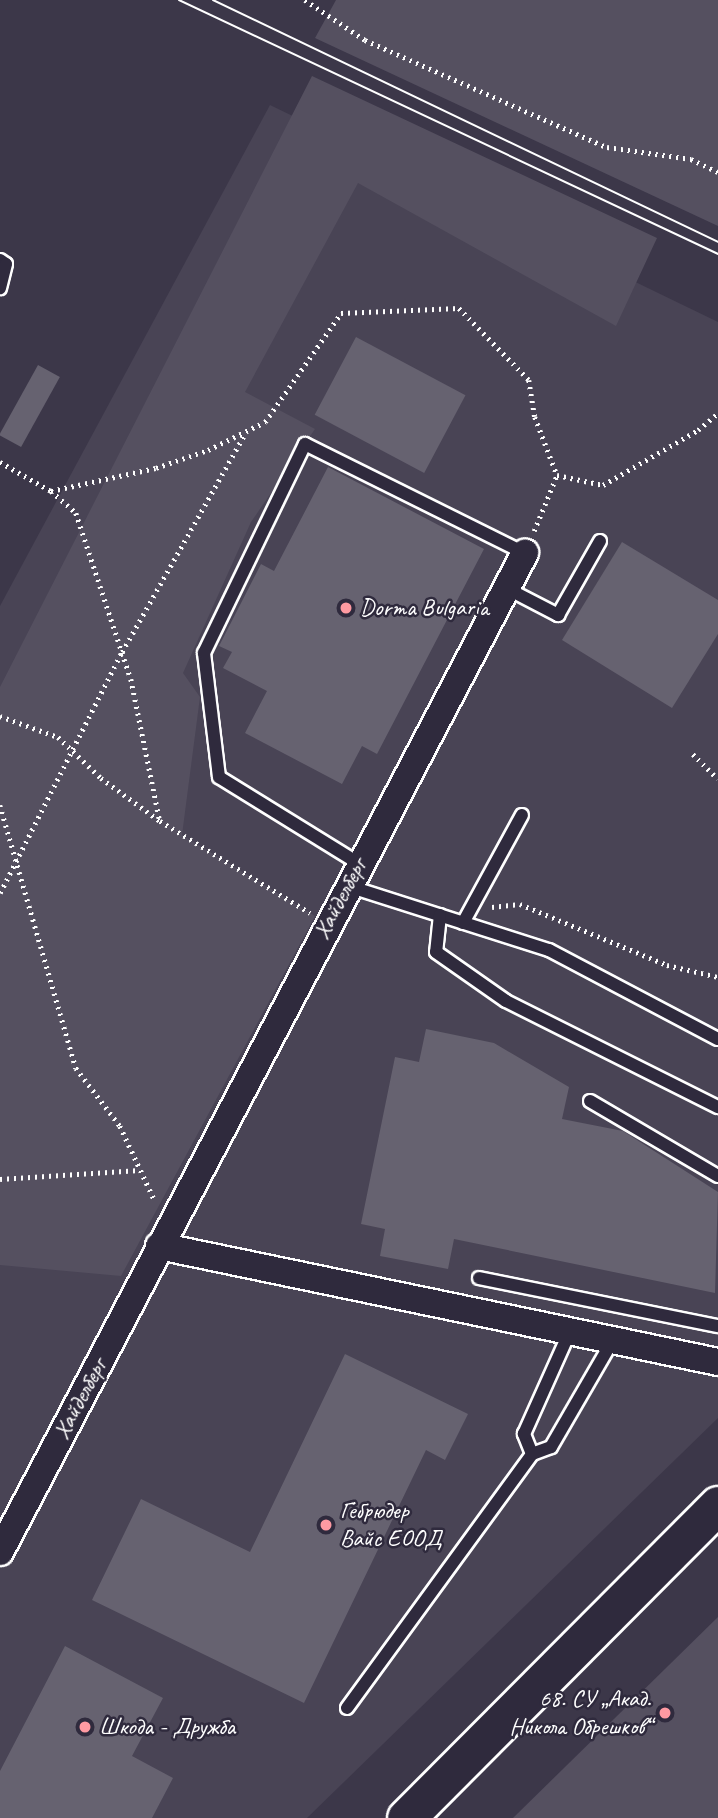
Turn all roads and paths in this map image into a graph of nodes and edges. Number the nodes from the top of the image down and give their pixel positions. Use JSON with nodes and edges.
{"nodes":[{"id":1,"x":305,"y":0,"type":"edge"},
{"id":2,"x":718,"y":172,"type":"edge"},
{"id":3,"x":0,"y":260,"type":"edge"},
{"id":4,"x":0,"y":288,"type":"edge"},
{"id":5,"x":718,"y":413,"type":"edge"},
{"id":6,"x":246,"y":432,"type":"junction"},
{"id":7,"x":0,"y":462,"type":"edge"},
{"id":8,"x":557,"y":475,"type":"junction"},
{"id":9,"x":51,"y":491,"type":"junction"},
{"id":10,"x":600,"y":541,"type":"dead end"},
{"id":11,"x":525,"y":553,"type":"junction"},
{"id":12,"x":506,"y":588,"type":"junction"},
{"id":13,"x":122,"y":652,"type":"junction"},
{"id":14,"x":0,"y":716,"type":"edge"},
{"id":15,"x":71,"y":749,"type":"junction"},
{"id":16,"x":692,"y":754,"type":"dead end"},
{"id":17,"x":718,"y":779,"type":"edge"},
{"id":18,"x":0,"y":805,"type":"edge"},
{"id":19,"x":522,"y":816,"type":"dead end"},
{"id":20,"x":160,"y":821,"type":"junction"},
{"id":21,"x":17,"y":863,"type":"junction"},
{"id":22,"x":353,"y":874,"type":"junction"},
{"id":23,"x":0,"y":893,"type":"edge"},
{"id":24,"x":471,"y":910,"type":"junction"},
{"id":25,"x":440,"y":915,"type":"junction"},
{"id":26,"x":463,"y":923,"type":"junction"},
{"id":27,"x":327,"y":924,"type":"junction"},
{"id":28,"x":718,"y":977,"type":"edge"},
{"id":29,"x":718,"y":1039,"type":"edge"},
{"id":30,"x":590,"y":1101,"type":"dead end"},
{"id":31,"x":718,"y":1107,"type":"edge"},
{"id":32,"x":140,"y":1170,"type":"junction"},
{"id":33,"x":718,"y":1176,"type":"edge"},
{"id":34,"x":0,"y":1179,"type":"edge"},
{"id":35,"x":159,"y":1246,"type":"junction"},
{"id":36,"x":479,"y":1278,"type":"dead end"},
{"id":37,"x":718,"y":1326,"type":"edge"},
{"id":38,"x":570,"y":1331,"type":"junction"},
{"id":39,"x":613,"y":1340,"type":"junction"},
{"id":40,"x":718,"y":1362,"type":"edge"},
{"id":41,"x":533,"y":1454,"type":"junction"},
{"id":42,"x":718,"y":1506,"type":"edge"},
{"id":43,"x":0,"y":1552,"type":"edge"},
{"id":44,"x":347,"y":1708,"type":"dead end"},
{"id":45,"x":406,"y":1818,"type":"edge"}],
"edges":[{"from":1,"to":2,"type":"path"},
{"from":3,"to":4,"type":"lane"},
{"from":5,"to":8,"type":"path"},
{"from":6,"to":8,"type":"path"},
{"from":6,"to":9,"type":"path"},
{"from":6,"to":13,"type":"path"},
{"from":7,"to":9,"type":"path"},
{"from":8,"to":11,"type":"path"},
{"from":9,"to":13,"type":"path"},
{"from":10,"to":12,"type":"lane"},
{"from":11,"to":12,"type":"street","name":"Хайделберг"},
{"from":11,"to":22,"type":"lane"},
{"from":12,"to":22,"type":"street","name":"Хайделберг"},
{"from":13,"to":15,"type":"path"},
{"from":13,"to":20,"type":"path"},
{"from":14,"to":15,"type":"path"},
{"from":15,"to":20,"type":"path"},
{"from":15,"to":21,"type":"path"},
{"from":16,"to":17,"type":"path"},
{"from":18,"to":21,"type":"path"},
{"from":19,"to":24,"type":"lane"},
{"from":20,"to":27,"type":"path"},
{"from":21,"to":23,"type":"path"},
{"from":21,"to":32,"type":"path"},
{"from":22,"to":25,"type":"lane"},
{"from":22,"to":27,"type":"street","name":"Хайделберг"},
{"from":24,"to":26,"type":"lane"},
{"from":24,"to":28,"type":"path"},
{"from":25,"to":26,"type":"lane"},
{"from":25,"to":31,"type":"lane"},
{"from":26,"to":29,"type":"lane"},
{"from":27,"to":35,"type":"street","name":"Хайделберг"},
{"from":30,"to":33,"type":"lane"},
{"from":32,"to":34,"type":"path"},
{"from":32,"to":35,"type":"path"},
{"from":35,"to":38,"type":"street"},
{"from":35,"to":43,"type":"street","name":"Хайделберг"},
{"from":36,"to":37,"type":"lane"},
{"from":38,"to":39,"type":"street"},
{"from":38,"to":41,"type":"lane"},
{"from":39,"to":40,"type":"street"},
{"from":39,"to":41,"type":"lane"},
{"from":41,"to":44,"type":"lane"},
{"from":42,"to":45,"type":"main road"}]}
